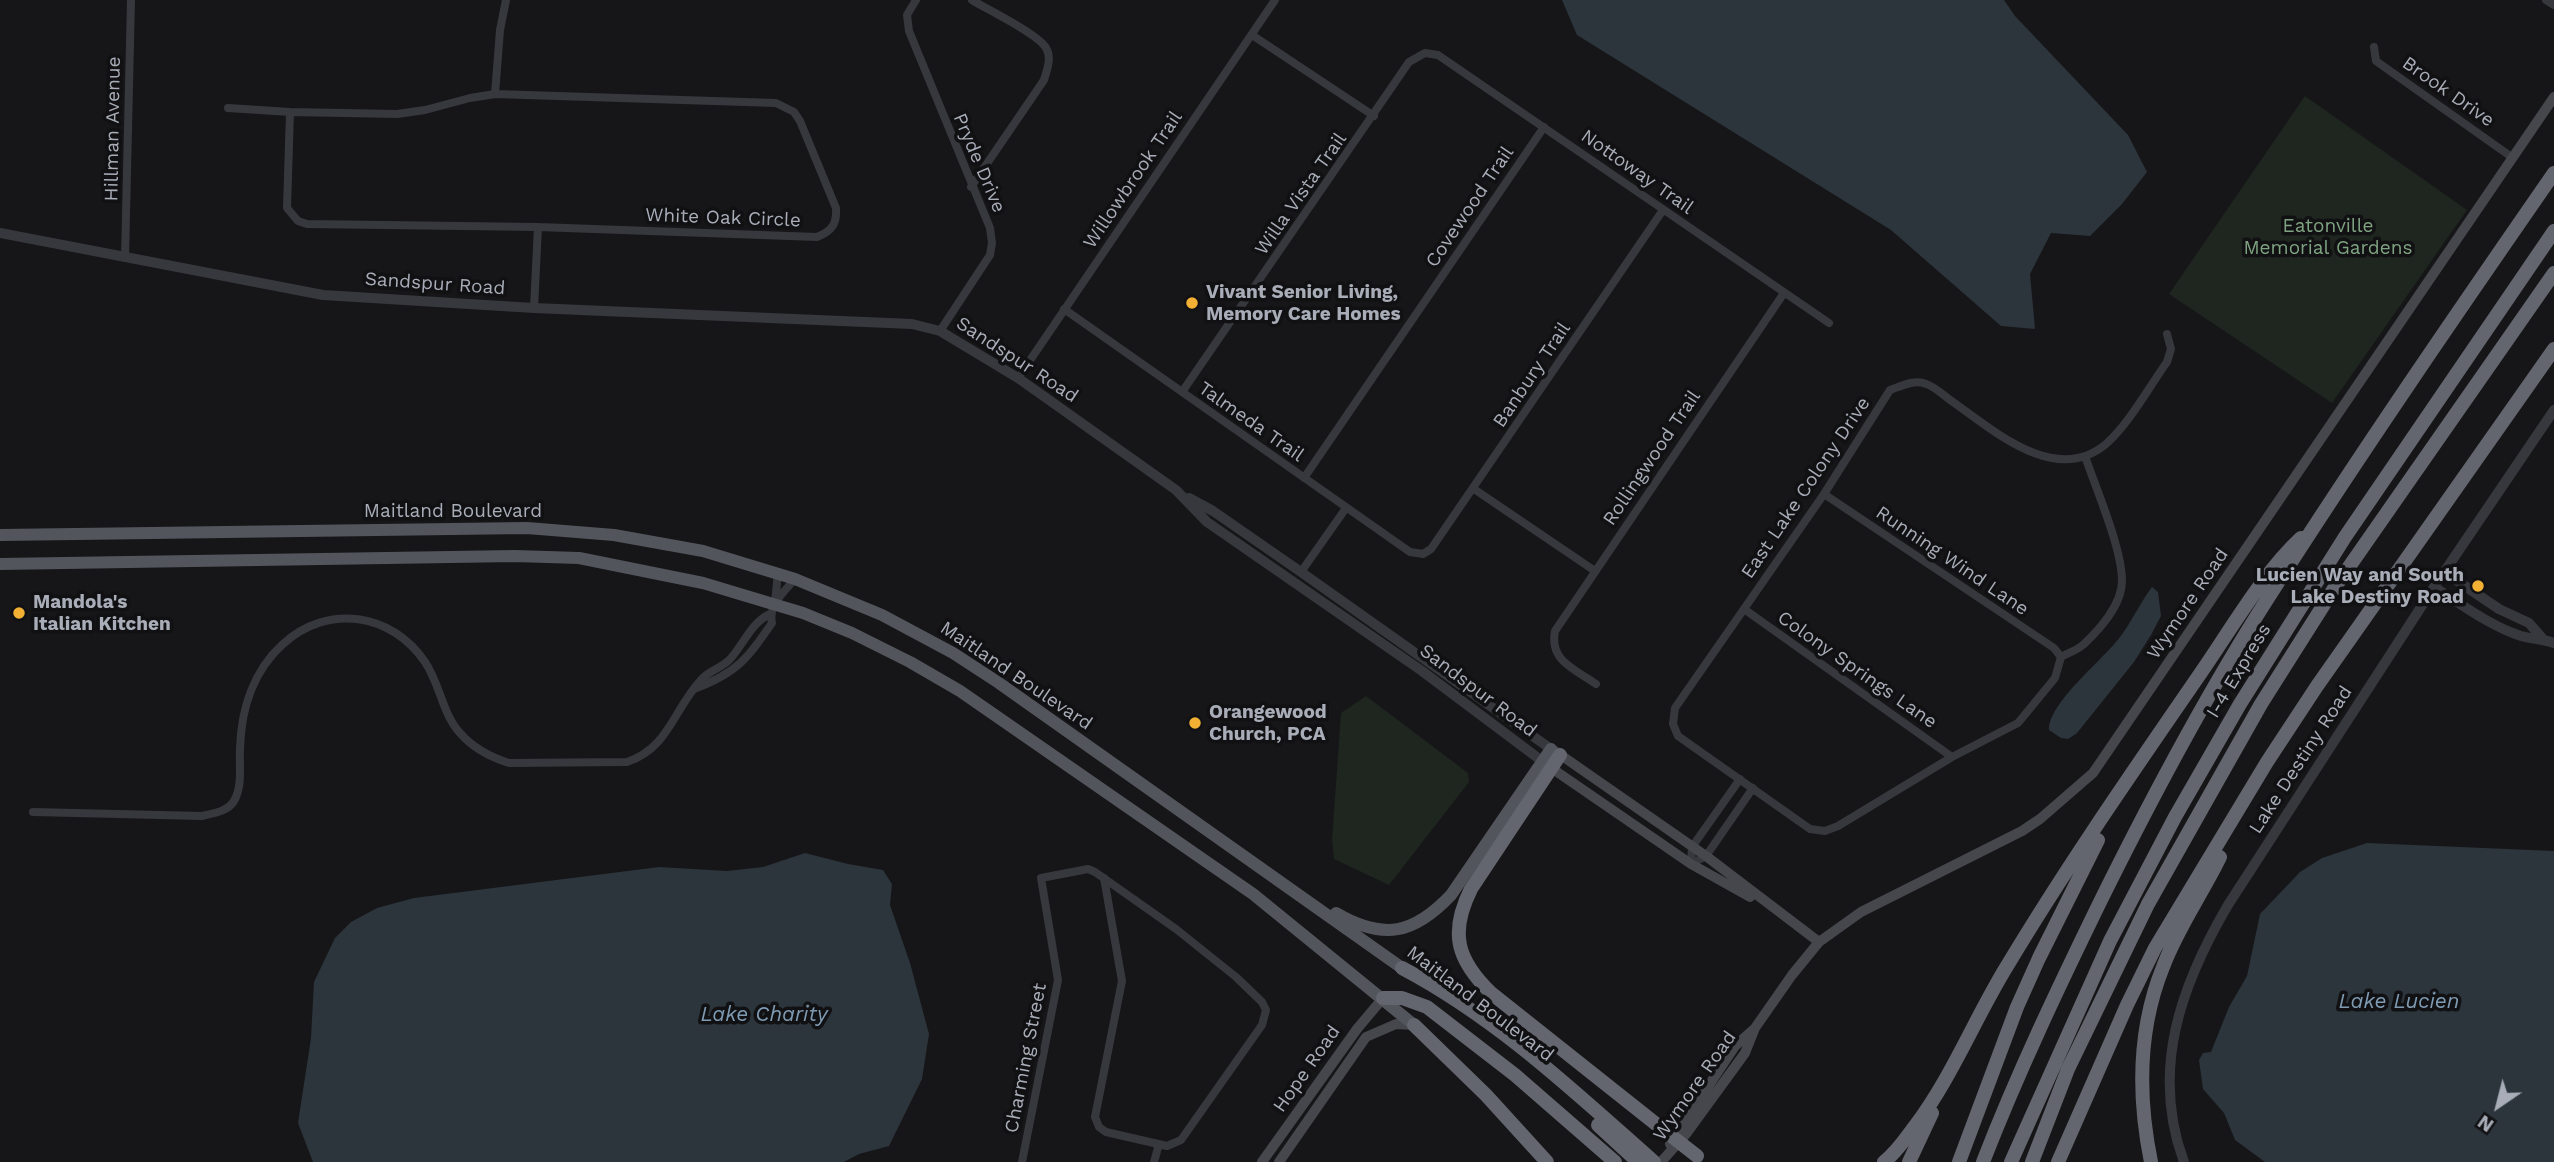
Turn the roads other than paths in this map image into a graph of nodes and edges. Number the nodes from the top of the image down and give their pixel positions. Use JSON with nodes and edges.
{"nodes":[{"id":1,"x":131,"y":0,"type":"edge"},
{"id":2,"x":506,"y":0,"type":"edge"},
{"id":3,"x":972,"y":0,"type":"edge"},
{"id":4,"x":1275,"y":0,"type":"edge"},
{"id":5,"x":2546,"y":0,"type":"edge"},
{"id":6,"x":912,"y":1,"type":"edge"},
{"id":7,"x":2554,"y":5,"type":"edge"},
{"id":8,"x":1252,"y":35,"type":"junction"},
{"id":9,"x":2374,"y":47,"type":"dead end"},
{"id":10,"x":1424,"y":53,"type":"joint"},
{"id":11,"x":495,"y":94,"type":"junction"},
{"id":12,"x":2554,"y":97,"type":"edge"},
{"id":13,"x":228,"y":108,"type":"dead end"},
{"id":14,"x":290,"y":112,"type":"junction"},
{"id":15,"x":1374,"y":116,"type":"junction"},
{"id":16,"x":1544,"y":127,"type":"junction"},
{"id":17,"x":2513,"y":158,"type":"junction"},
{"id":18,"x":2554,"y":173,"type":"edge"},
{"id":19,"x":971,"y":187,"type":"junction"},
{"id":20,"x":1663,"y":209,"type":"junction"},
{"id":21,"x":538,"y":227,"type":"junction"},
{"id":22,"x":2554,"y":231,"type":"edge"},
{"id":23,"x":0,"y":233,"type":"edge"},
{"id":24,"x":125,"y":258,"type":"junction"},
{"id":25,"x":2554,"y":273,"type":"edge"},
{"id":26,"x":1784,"y":293,"type":"junction"},
{"id":27,"x":534,"y":308,"type":"junction"},
{"id":28,"x":1064,"y":309,"type":"junction"},
{"id":29,"x":1829,"y":323,"type":"dead end"},
{"id":30,"x":940,"y":331,"type":"junction"},
{"id":31,"x":2167,"y":334,"type":"dead end"},
{"id":32,"x":2554,"y":349,"type":"edge"},
{"id":33,"x":1018,"y":378,"type":"junction"},
{"id":34,"x":1182,"y":392,"type":"junction"},
{"id":35,"x":2554,"y":410,"type":"edge"},
{"id":36,"x":2085,"y":456,"type":"junction"},
{"id":37,"x":1304,"y":478,"type":"junction"},
{"id":38,"x":1474,"y":489,"type":"junction"},
{"id":39,"x":1176,"y":491,"type":"junction"},
{"id":40,"x":1824,"y":494,"type":"junction"},
{"id":41,"x":1346,"y":508,"type":"junction"},
{"id":42,"x":2318,"y":523,"type":"junction"},
{"id":43,"x":0,"y":535,"type":"edge"},
{"id":44,"x":1423,"y":554,"type":"joint"},
{"id":45,"x":0,"y":564,"type":"edge"},
{"id":46,"x":1595,"y":571,"type":"junction"},
{"id":47,"x":778,"y":572,"type":"junction"},
{"id":48,"x":1301,"y":572,"type":"junction"},
{"id":49,"x":2444,"y":572,"type":"junction"},
{"id":50,"x":796,"y":579,"type":"junction"},
{"id":51,"x":1295,"y":582,"type":"junction"},
{"id":52,"x":2434,"y":587,"type":"junction"},
{"id":53,"x":773,"y":609,"type":"junction"},
{"id":54,"x":1744,"y":610,"type":"junction"},
{"id":55,"x":2543,"y":639,"type":"junction"},
{"id":56,"x":2554,"y":643,"type":"edge"},
{"id":57,"x":2061,"y":657,"type":"junction"},
{"id":58,"x":1597,"y":684,"type":"dead end"},
{"id":59,"x":1556,"y":752,"type":"junction"},
{"id":60,"x":1952,"y":757,"type":"junction"},
{"id":61,"x":2267,"y":762,"type":"junction"},
{"id":62,"x":1547,"y":765,"type":"junction"},
{"id":63,"x":2130,"y":776,"type":"junction"},
{"id":64,"x":1740,"y":779,"type":"junction"},
{"id":65,"x":1753,"y":789,"type":"junction"},
{"id":66,"x":33,"y":813,"type":"dead end"},
{"id":67,"x":1711,"y":820,"type":"junction"},
{"id":68,"x":1725,"y":829,"type":"junction"},
{"id":69,"x":1692,"y":847,"type":"junction"},
{"id":70,"x":1706,"y":856,"type":"junction"},
{"id":71,"x":1254,"y":864,"type":"junction"},
{"id":72,"x":1690,"y":864,"type":"junction"},
{"id":73,"x":1104,"y":878,"type":"junction"},
{"id":74,"x":1780,"y":914,"type":"junction"},
{"id":75,"x":1819,"y":942,"type":"junction"},
{"id":76,"x":1402,"y":968,"type":"joint"},
{"id":77,"x":1383,"y":998,"type":"junction"},
{"id":78,"x":1414,"y":1025,"type":"junction"},
{"id":79,"x":1944,"y":1082,"type":"junction"},
{"id":80,"x":1159,"y":1144,"type":"junction"},
{"id":81,"x":1637,"y":1156,"type":"edge"},
{"id":82,"x":1701,"y":1159,"type":"edge"},
{"id":83,"x":1022,"y":1162,"type":"edge"},
{"id":84,"x":1154,"y":1162,"type":"edge"},
{"id":85,"x":1262,"y":1162,"type":"edge"},
{"id":86,"x":1279,"y":1162,"type":"edge"},
{"id":87,"x":1547,"y":1162,"type":"edge"},
{"id":88,"x":1615,"y":1162,"type":"edge"},
{"id":89,"x":1654,"y":1162,"type":"edge"},
{"id":90,"x":1661,"y":1162,"type":"edge"},
{"id":91,"x":1884,"y":1162,"type":"edge"},
{"id":92,"x":1909,"y":1162,"type":"edge"},
{"id":93,"x":1959,"y":1162,"type":"edge"},
{"id":94,"x":1983,"y":1162,"type":"edge"},
{"id":95,"x":2011,"y":1162,"type":"edge"},
{"id":96,"x":2032,"y":1162,"type":"edge"},
{"id":97,"x":2058,"y":1162,"type":"edge"},
{"id":98,"x":2151,"y":1162,"type":"edge"},
{"id":99,"x":2184,"y":1162,"type":"edge"}],
"edges":[{"from":1,"to":24,"type":"street","name":"Hillman Avenue"},
{"from":2,"to":11,"type":"street"},
{"from":3,"to":19,"type":"street"},
{"from":4,"to":8,"type":"street","name":"Willowbrook Trail"},
{"from":5,"to":7,"type":"street"},
{"from":6,"to":19,"type":"street","name":"Pryde Drive"},
{"from":8,"to":15,"type":"street"},
{"from":8,"to":28,"type":"street","name":"Willowbrook Trail"},
{"from":9,"to":17,"type":"street","name":"Brook Drive"},
{"from":10,"to":15,"type":"street","name":"Willa Vista Trail"},
{"from":10,"to":16,"type":"street","name":"Nottoway Trail"},
{"from":11,"to":14,"type":"street","name":"White Oak Circle"},
{"from":11,"to":21,"type":"street","name":"White Oak Circle"},
{"from":12,"to":17,"type":"main road","name":"Wymore Road"},
{"from":13,"to":14,"type":"street","name":"White Oak Circle"},
{"from":14,"to":21,"type":"street","name":"White Oak Circle"},
{"from":15,"to":34,"type":"street","name":"Willa Vista Trail"},
{"from":16,"to":20,"type":"street","name":"Nottoway Trail"},
{"from":16,"to":37,"type":"street","name":"Covewood Trail"},
{"from":17,"to":75,"type":"main road","name":"Wymore Road"},
{"from":18,"to":42,"type":"highway"},
{"from":19,"to":30,"type":"street","name":"Pryde Drive"},
{"from":20,"to":26,"type":"street","name":"Nottoway Trail"},
{"from":20,"to":38,"type":"street","name":"Banbury Trail"},
{"from":21,"to":27,"type":"street"},
{"from":22,"to":95,"type":"highway","name":"I-4 Express"},
{"from":23,"to":24,"type":"street","name":"Sandspur Road"},
{"from":24,"to":27,"type":"street","name":"Sandspur Road"},
{"from":25,"to":96,"type":"highway","name":"I-4 Express"},
{"from":26,"to":29,"type":"street","name":"Nottoway Trail"},
{"from":26,"to":46,"type":"street","name":"Rollingwood Trail"},
{"from":27,"to":30,"type":"street","name":"Sandspur Road"},
{"from":28,"to":33,"type":"street","name":"Willowbrook Trail"},
{"from":28,"to":34,"type":"street","name":"Talmeda Trail"},
{"from":30,"to":33,"type":"street","name":"Sandspur Road"},
{"from":31,"to":36,"type":"street"},
{"from":32,"to":61,"type":"highway"},
{"from":33,"to":39,"type":"street","name":"Sandspur Road"},
{"from":34,"to":37,"type":"street","name":"Talmeda Trail"},
{"from":35,"to":49,"type":"street","name":"Lake Destiny Road"},
{"from":36,"to":40,"type":"street","name":"East Lake Colony Drive"},
{"from":36,"to":57,"type":"street"},
{"from":37,"to":41,"type":"street","name":"Talmeda Trail"},
{"from":38,"to":44,"type":"street","name":"Banbury Trail"},
{"from":38,"to":46,"type":"street"},
{"from":39,"to":48,"type":"street","name":"Sandspur Road"},
{"from":39,"to":51,"type":"street","name":"Sandspur Road"},
{"from":40,"to":54,"type":"street","name":"East Lake Colony Drive"},
{"from":40,"to":57,"type":"street","name":"Running Wind Lane"},
{"from":41,"to":44,"type":"street","name":"Talmeda Trail"},
{"from":41,"to":48,"type":"street"},
{"from":42,"to":63,"type":"highway"},
{"from":42,"to":94,"type":"highway"},
{"from":43,"to":47,"type":"main road","name":"Maitland Boulevard"},
{"from":45,"to":53,"type":"main road"},
{"from":46,"to":58,"type":"street","name":"Rollingwood Trail"},
{"from":47,"to":50,"type":"main road","name":"Maitland Boulevard"},
{"from":47,"to":53,"type":"street"},
{"from":48,"to":51,"type":"street"},
{"from":48,"to":59,"type":"street","name":"Sandspur Road"},
{"from":49,"to":52,"type":"street","name":"Lake Destiny Road"},
{"from":49,"to":55,"type":"street"},
{"from":50,"to":53,"type":"street"},
{"from":50,"to":71,"type":"main road","name":"Maitland Boulevard"},
{"from":51,"to":62,"type":"street","name":"Sandspur Road"},
{"from":52,"to":55,"type":"street"},
{"from":52,"to":99,"type":"street","name":"Lake Destiny Road"},
{"from":53,"to":66,"type":"street"},
{"from":53,"to":77,"type":"main road"},
{"from":54,"to":60,"type":"street","name":"Colony Springs Lane"},
{"from":54,"to":64,"type":"street","name":"East Lake Colony Drive"},
{"from":55,"to":56,"type":"street"},
{"from":57,"to":60,"type":"street","name":"East Lake Colony Drive"},
{"from":59,"to":62,"type":"highway"},
{"from":59,"to":69,"type":"main road","name":"Sandspur Road"},
{"from":60,"to":65,"type":"street","name":"East Lake Colony Drive"},
{"from":61,"to":97,"type":"highway"},
{"from":61,"to":98,"type":"highway"},
{"from":62,"to":71,"type":"main road"},
{"from":62,"to":72,"type":"main road","name":"Sandspur Road"},
{"from":62,"to":82,"type":"highway","bridge":true},
{"from":63,"to":79,"type":"highway"},
{"from":63,"to":93,"type":"highway"},
{"from":64,"to":65,"type":"street","name":"East Lake Colony Drive"},
{"from":64,"to":67,"type":"street"},
{"from":65,"to":68,"type":"street"},
{"from":67,"to":68,"type":"street"},
{"from":67,"to":69,"type":"street"},
{"from":68,"to":70,"type":"street"},
{"from":69,"to":70,"type":"main road","name":"Sandspur Road"},
{"from":69,"to":72,"type":"street"},
{"from":70,"to":72,"type":"street"},
{"from":70,"to":74,"type":"main road","name":"Sandspur Road"},
{"from":71,"to":76,"type":"main road","name":"Maitland Boulevard"},
{"from":72,"to":74,"type":"main road","name":"Sandspur Road"},
{"from":73,"to":80,"type":"street"},
{"from":73,"to":80,"type":"street"},
{"from":73,"to":83,"type":"street","name":"Charming Street"},
{"from":74,"to":75,"type":"main road","name":"Sandspur Road"},
{"from":75,"to":90,"type":"main road","name":"Wymore Road"},
{"from":76,"to":81,"type":"highway","name":"Maitland Boulevard"},
{"from":77,"to":78,"type":"main road"},
{"from":77,"to":85,"type":"main road","name":"Hope Road"},
{"from":77,"to":88,"type":"highway"},
{"from":78,"to":86,"type":"main road","name":"Hope Road"},
{"from":78,"to":87,"type":"highway"},
{"from":79,"to":91,"type":"highway"},
{"from":79,"to":92,"type":"highway"},
{"from":80,"to":84,"type":"street"},
{"from":81,"to":89,"type":"highway","name":"Maitland Boulevard"}]}
